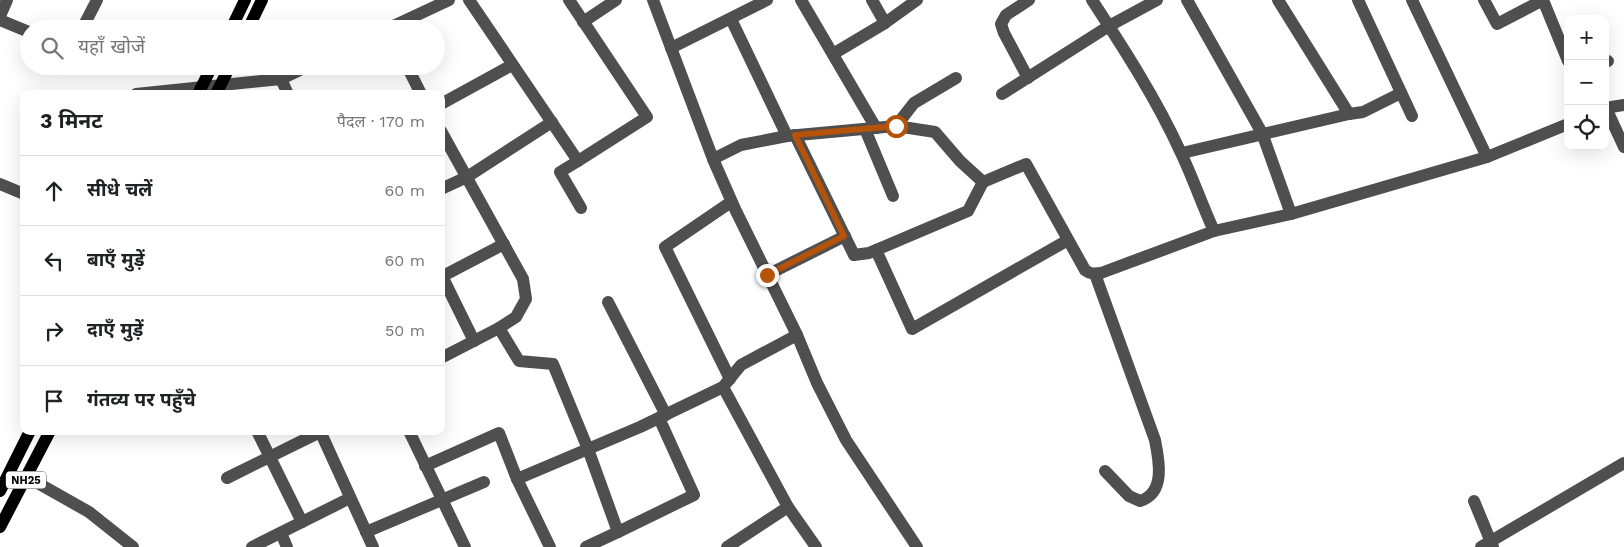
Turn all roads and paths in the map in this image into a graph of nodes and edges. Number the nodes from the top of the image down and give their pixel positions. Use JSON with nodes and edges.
{"nodes":[{"id":1,"x":7,"y":0,"type":"edge"},
{"id":2,"x":96,"y":0,"type":"edge"},
{"id":3,"x":245,"y":0,"type":"edge"},
{"id":4,"x":262,"y":0,"type":"edge"},
{"id":5,"x":449,"y":0,"type":"edge"},
{"id":6,"x":469,"y":0,"type":"edge"},
{"id":7,"x":569,"y":0,"type":"edge"},
{"id":8,"x":616,"y":0,"type":"edge"},
{"id":9,"x":653,"y":0,"type":"edge"},
{"id":10,"x":767,"y":0,"type":"edge"},
{"id":11,"x":801,"y":0,"type":"edge"},
{"id":12,"x":872,"y":0,"type":"edge"},
{"id":13,"x":917,"y":0,"type":"edge"},
{"id":14,"x":1029,"y":0,"type":"edge"},
{"id":15,"x":1092,"y":0,"type":"edge"},
{"id":16,"x":1157,"y":0,"type":"edge"},
{"id":17,"x":1187,"y":0,"type":"edge"},
{"id":18,"x":1278,"y":0,"type":"edge"},
{"id":19,"x":1358,"y":0,"type":"edge"},
{"id":20,"x":1412,"y":0,"type":"edge"},
{"id":21,"x":1484,"y":0,"type":"edge"},
{"id":22,"x":1543,"y":0,"type":"edge"},
{"id":23,"x":0,"y":16,"type":"edge"},
{"id":24,"x":731,"y":19,"type":"junction"},
{"id":25,"x":0,"y":20,"type":"edge"},
{"id":26,"x":86,"y":20,"type":"edge"},
{"id":27,"x":235,"y":20,"type":"edge"},
{"id":28,"x":252,"y":20,"type":"edge"},
{"id":29,"x":406,"y":20,"type":"edge"},
{"id":30,"x":583,"y":22,"type":"junction"},
{"id":31,"x":885,"y":23,"type":"junction"},
{"id":32,"x":1109,"y":26,"type":"junction"},
{"id":33,"x":20,"y":28,"type":"edge"},
{"id":34,"x":671,"y":48,"type":"junction"},
{"id":35,"x":832,"y":54,"type":"junction"},
{"id":36,"x":1568,"y":60,"type":"edge"},
{"id":37,"x":512,"y":65,"type":"junction"},
{"id":38,"x":208,"y":75,"type":"edge"},
{"id":39,"x":226,"y":75,"type":"edge"},
{"id":40,"x":289,"y":75,"type":"edge"},
{"id":41,"x":412,"y":75,"type":"edge"},
{"id":42,"x":956,"y":78,"type":"dead end"},
{"id":43,"x":1028,"y":78,"type":"junction"},
{"id":44,"x":281,"y":79,"type":"junction"},
{"id":45,"x":200,"y":90,"type":"edge"},
{"id":46,"x":218,"y":90,"type":"edge"},
{"id":47,"x":286,"y":90,"type":"edge"},
{"id":48,"x":419,"y":90,"type":"edge"},
{"id":49,"x":1002,"y":94,"type":"dead end"},
{"id":50,"x":1401,"y":94,"type":"junction"},
{"id":51,"x":445,"y":102,"type":"edge"},
{"id":52,"x":1624,"y":105,"type":"edge"},
{"id":53,"x":1609,"y":108,"type":"edge"},
{"id":54,"x":1349,"y":114,"type":"junction"},
{"id":55,"x":1609,"y":114,"type":"edge"},
{"id":56,"x":1412,"y":116,"type":"dead end"},
{"id":57,"x":552,"y":122,"type":"junction"},
{"id":58,"x":896,"y":126,"type":"junction"},
{"id":59,"x":1564,"y":126,"type":"edge"},
{"id":60,"x":871,"y":129,"type":"junction"},
{"id":61,"x":1262,"y":134,"type":"junction"},
{"id":62,"x":791,"y":136,"type":"junction"},
{"id":63,"x":445,"y":138,"type":"edge"},
{"id":64,"x":1624,"y":147,"type":"edge"},
{"id":65,"x":1182,"y":153,"type":"junction"},
{"id":66,"x":1487,"y":158,"type":"junction"},
{"id":67,"x":713,"y":159,"type":"junction"},
{"id":68,"x":578,"y":161,"type":"junction"},
{"id":69,"x":466,"y":177,"type":"junction"},
{"id":70,"x":983,"y":182,"type":"junction"},
{"id":71,"x":0,"y":184,"type":"edge"},
{"id":72,"x":445,"y":187,"type":"edge"},
{"id":73,"x":20,"y":192,"type":"edge"},
{"id":74,"x":893,"y":196,"type":"dead end"},
{"id":75,"x":731,"y":202,"type":"junction"},
{"id":76,"x":581,"y":208,"type":"dead end"},
{"id":77,"x":1291,"y":214,"type":"junction"},
{"id":78,"x":1214,"y":231,"type":"junction"},
{"id":79,"x":844,"y":236,"type":"junction"},
{"id":80,"x":1068,"y":240,"type":"junction"},
{"id":81,"x":504,"y":244,"type":"junction"},
{"id":82,"x":876,"y":250,"type":"junction"},
{"id":83,"x":445,"y":274,"type":"edge"},
{"id":84,"x":1094,"y":274,"type":"junction"},
{"id":85,"x":767,"y":275,"type":"junction"},
{"id":86,"x":445,"y":282,"type":"edge"},
{"id":87,"x":608,"y":302,"type":"dead end"},
{"id":88,"x":499,"y":328,"type":"junction"},
{"id":89,"x":797,"y":335,"type":"junction"},
{"id":90,"x":474,"y":341,"type":"junction"},
{"id":91,"x":445,"y":356,"type":"edge"},
{"id":92,"x":726,"y":383,"type":"junction"},
{"id":93,"x":662,"y":416,"type":"junction"},
{"id":94,"x":28,"y":435,"type":"edge"},
{"id":95,"x":48,"y":435,"type":"edge"},
{"id":96,"x":259,"y":435,"type":"edge"},
{"id":97,"x":314,"y":435,"type":"edge"},
{"id":98,"x":321,"y":435,"type":"edge"},
{"id":99,"x":411,"y":435,"type":"edge"},
{"id":100,"x":588,"y":449,"type":"junction"},
{"id":101,"x":270,"y":457,"type":"junction"},
{"id":102,"x":1624,"y":463,"type":"edge"},
{"id":103,"x":425,"y":466,"type":"junction"},
{"id":104,"x":1105,"y":471,"type":"dead end"},
{"id":105,"x":27,"y":477,"type":"junction"},
{"id":106,"x":227,"y":478,"type":"dead end"},
{"id":107,"x":517,"y":479,"type":"junction"},
{"id":108,"x":484,"y":482,"type":"dead end"},
{"id":109,"x":0,"y":491,"type":"edge"},
{"id":110,"x":350,"y":498,"type":"junction"},
{"id":111,"x":441,"y":500,"type":"junction"},
{"id":112,"x":1474,"y":501,"type":"dead end"},
{"id":113,"x":788,"y":507,"type":"junction"},
{"id":114,"x":302,"y":522,"type":"junction"},
{"id":115,"x":0,"y":527,"type":"edge"},
{"id":116,"x":366,"y":532,"type":"junction"},
{"id":117,"x":618,"y":532,"type":"junction"},
{"id":118,"x":281,"y":533,"type":"junction"},
{"id":119,"x":1488,"y":545,"type":"edge"},
{"id":120,"x":133,"y":547,"type":"edge"},
{"id":121,"x":252,"y":547,"type":"edge"},
{"id":122,"x":287,"y":547,"type":"edge"},
{"id":123,"x":373,"y":547,"type":"edge"},
{"id":124,"x":465,"y":547,"type":"edge"},
{"id":125,"x":550,"y":547,"type":"edge"},
{"id":126,"x":586,"y":547,"type":"edge"},
{"id":127,"x":727,"y":547,"type":"edge"},
{"id":128,"x":816,"y":547,"type":"edge"},
{"id":129,"x":917,"y":547,"type":"edge"}],
"edges":[{"from":1,"to":23,"type":"street"},
{"from":2,"to":26,"type":"street"},
{"from":3,"to":27,"type":"main road"},
{"from":4,"to":28,"type":"main road"},
{"from":5,"to":29,"type":"street"},
{"from":6,"to":37,"type":"street"},
{"from":7,"to":30,"type":"street"},
{"from":8,"to":30,"type":"street"},
{"from":9,"to":34,"type":"street"},
{"from":10,"to":24,"type":"street"},
{"from":11,"to":35,"type":"street"},
{"from":12,"to":31,"type":"street"},
{"from":13,"to":31,"type":"street"},
{"from":14,"to":43,"type":"street"},
{"from":15,"to":32,"type":"street"},
{"from":16,"to":32,"type":"street"},
{"from":17,"to":61,"type":"street"},
{"from":18,"to":54,"type":"street"},
{"from":19,"to":50,"type":"street"},
{"from":20,"to":66,"type":"street"},
{"from":21,"to":22,"type":"street"},
{"from":22,"to":36,"type":"street"},
{"from":24,"to":34,"type":"street"},
{"from":24,"to":62,"type":"street"},
{"from":25,"to":33,"type":"street"},
{"from":30,"to":68,"type":"street"},
{"from":31,"to":35,"type":"street"},
{"from":32,"to":43,"type":"street"},
{"from":32,"to":65,"type":"street"},
{"from":34,"to":67,"type":"street"},
{"from":35,"to":60,"type":"street"},
{"from":37,"to":51,"type":"street"},
{"from":37,"to":57,"type":"street"},
{"from":38,"to":45,"type":"main road"},
{"from":39,"to":46,"type":"main road"},
{"from":40,"to":44,"type":"street"},
{"from":41,"to":48,"type":"street"},
{"from":42,"to":58,"type":"street"},
{"from":43,"to":49,"type":"street"},
{"from":44,"to":46,"type":"street"},
{"from":44,"to":47,"type":"street"},
{"from":50,"to":54,"type":"street"},
{"from":50,"to":56,"type":"street"},
{"from":52,"to":53,"type":"street"},
{"from":54,"to":61,"type":"street"},
{"from":55,"to":64,"type":"street"},
{"from":57,"to":68,"type":"street"},
{"from":57,"to":69,"type":"street"},
{"from":58,"to":60,"type":"street"},
{"from":58,"to":70,"type":"street"},
{"from":59,"to":66,"type":"street"},
{"from":60,"to":62,"type":"street"},
{"from":60,"to":74,"type":"street"},
{"from":61,"to":65,"type":"street"},
{"from":61,"to":77,"type":"street"},
{"from":62,"to":67,"type":"street"},
{"from":62,"to":79,"type":"street"},
{"from":63,"to":69,"type":"street"},
{"from":65,"to":78,"type":"street"},
{"from":66,"to":77,"type":"street"},
{"from":67,"to":75,"type":"street"},
{"from":68,"to":76,"type":"street"},
{"from":69,"to":72,"type":"street"},
{"from":69,"to":81,"type":"street"},
{"from":70,"to":80,"type":"street"},
{"from":70,"to":82,"type":"street"},
{"from":71,"to":73,"type":"street"},
{"from":75,"to":85,"type":"street"},
{"from":75,"to":92,"type":"street"},
{"from":77,"to":78,"type":"street"},
{"from":78,"to":84,"type":"street"},
{"from":79,"to":82,"type":"street"},
{"from":79,"to":85,"type":"street"},
{"from":80,"to":82,"type":"street"},
{"from":80,"to":84,"type":"street"},
{"from":81,"to":83,"type":"street"},
{"from":81,"to":88,"type":"street"},
{"from":84,"to":104,"type":"street"},
{"from":85,"to":89,"type":"street"},
{"from":86,"to":90,"type":"street"},
{"from":87,"to":93,"type":"street"},
{"from":88,"to":90,"type":"street"},
{"from":88,"to":100,"type":"street"},
{"from":89,"to":92,"type":"street"},
{"from":89,"to":129,"type":"street"},
{"from":90,"to":91,"type":"street"},
{"from":92,"to":93,"type":"street"},
{"from":92,"to":113,"type":"street"},
{"from":93,"to":100,"type":"street"},
{"from":93,"to":117,"type":"street"},
{"from":94,"to":109,"type":"main road","number":"NH25"},
{"from":95,"to":105,"type":"main road","number":"NH25"},
{"from":96,"to":101,"type":"street"},
{"from":97,"to":101,"type":"street"},
{"from":98,"to":110,"type":"street"},
{"from":99,"to":103,"type":"street"},
{"from":100,"to":107,"type":"street"},
{"from":100,"to":117,"type":"street"},
{"from":101,"to":106,"type":"street"},
{"from":101,"to":114,"type":"street"},
{"from":102,"to":119,"type":"street"},
{"from":103,"to":107,"type":"street"},
{"from":103,"to":111,"type":"street"},
{"from":105,"to":115,"type":"main road","number":"NH25"},
{"from":105,"to":120,"type":"street"},
{"from":107,"to":125,"type":"street"},
{"from":108,"to":111,"type":"street"},
{"from":110,"to":114,"type":"street"},
{"from":110,"to":116,"type":"street"},
{"from":111,"to":116,"type":"street"},
{"from":111,"to":124,"type":"street"},
{"from":112,"to":119,"type":"street"},
{"from":113,"to":127,"type":"street"},
{"from":113,"to":128,"type":"street"},
{"from":114,"to":118,"type":"street"},
{"from":116,"to":123,"type":"street"},
{"from":117,"to":126,"type":"street"},
{"from":118,"to":121,"type":"street"},
{"from":118,"to":122,"type":"street"}]}
